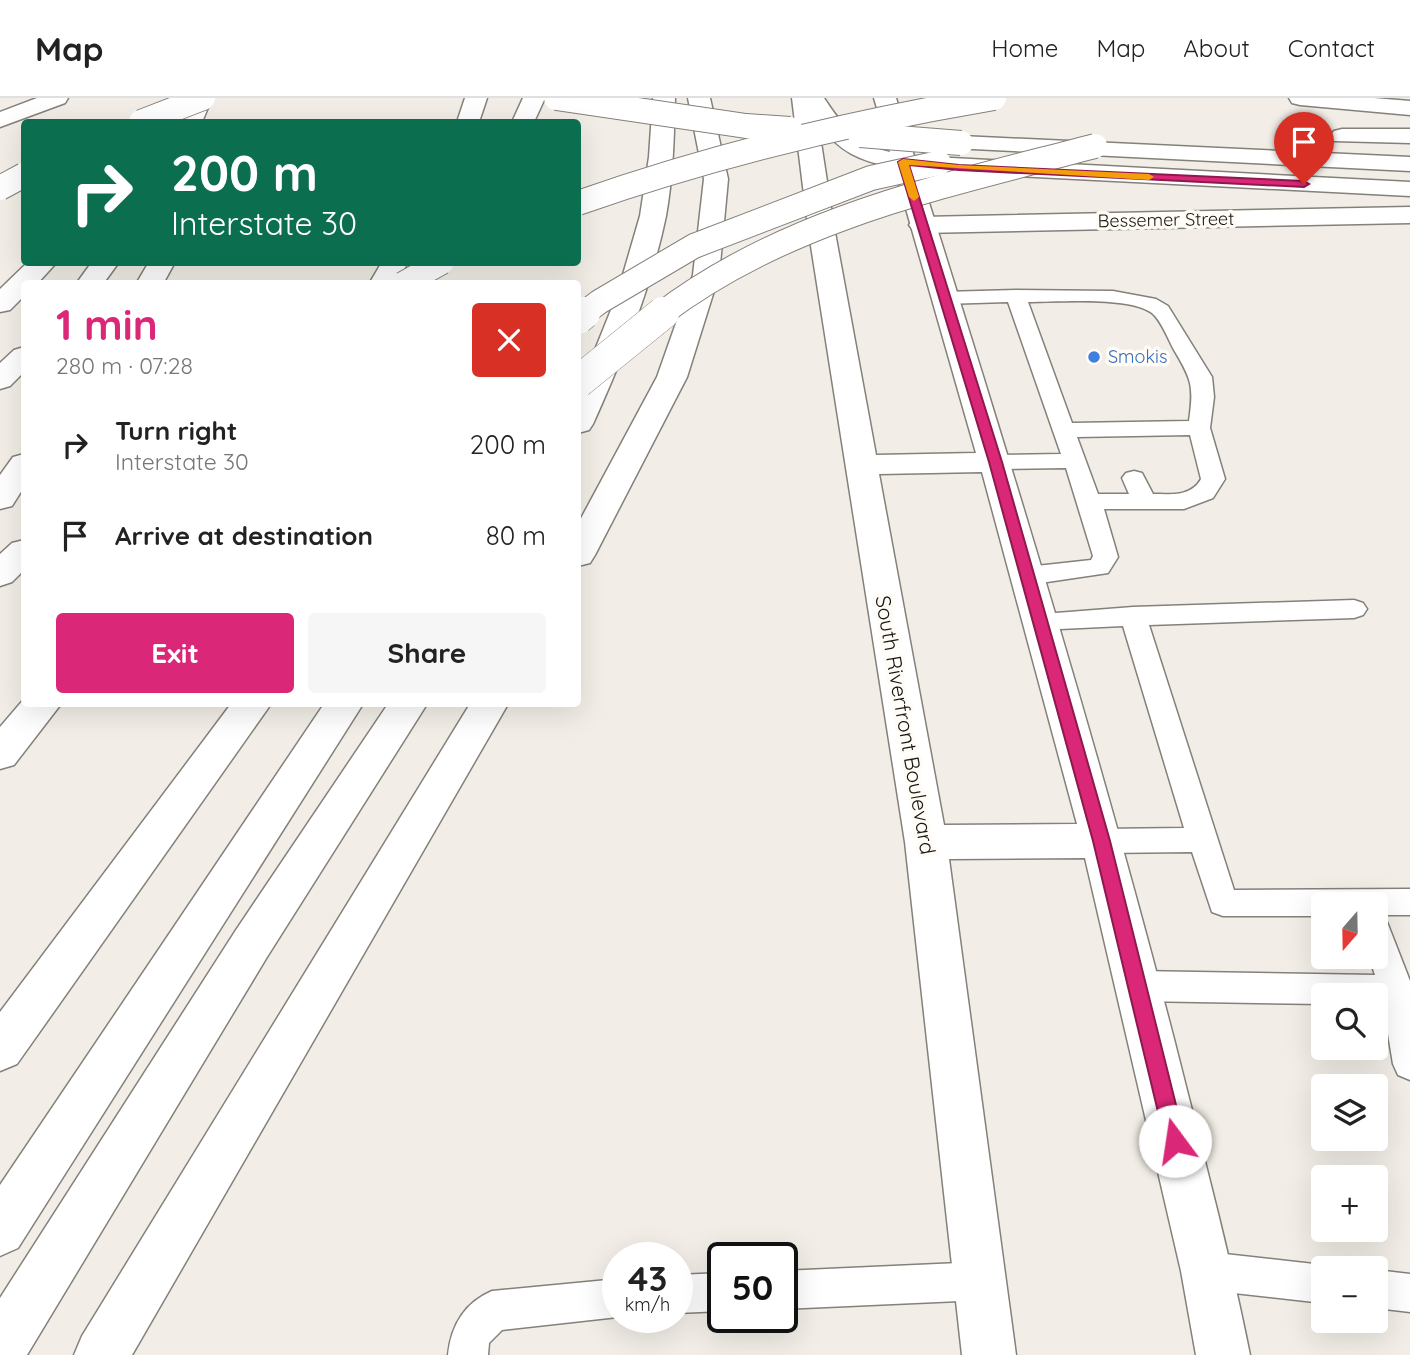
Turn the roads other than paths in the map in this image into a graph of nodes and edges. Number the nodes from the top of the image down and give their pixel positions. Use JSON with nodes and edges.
{"nodes":[{"id":1,"x":57,"y":98,"type":"edge"},
{"id":2,"x":68,"y":98,"type":"edge"},
{"id":3,"x":185,"y":98,"type":"edge"},
{"id":4,"x":476,"y":98,"type":"edge"},
{"id":5,"x":534,"y":98,"type":"edge"},
{"id":6,"x":556,"y":98,"type":"edge"},
{"id":7,"x":664,"y":98,"type":"edge"},
{"id":8,"x":699,"y":98,"type":"edge"},
{"id":9,"x":803,"y":98,"type":"edge"},
{"id":10,"x":813,"y":98,"type":"edge"},
{"id":11,"x":885,"y":98,"type":"edge"},
{"id":12,"x":995,"y":98,"type":"edge"},
{"id":13,"x":1300,"y":98,"type":"edge"},
{"id":14,"x":211,"y":101,"type":"edge"},
{"id":15,"x":1410,"y":108,"type":"edge"},
{"id":16,"x":55,"y":119,"type":"edge"},
{"id":17,"x":151,"y":119,"type":"edge"},
{"id":18,"x":173,"y":119,"type":"edge"},
{"id":19,"x":194,"y":119,"type":"edge"},
{"id":20,"x":469,"y":119,"type":"edge"},
{"id":21,"x":524,"y":119,"type":"edge"},
{"id":22,"x":0,"y":120,"type":"edge"},
{"id":23,"x":1295,"y":136,"type":"dead end"},
{"id":24,"x":1322,"y":136,"type":"dead end"},
{"id":25,"x":1410,"y":136,"type":"edge"},
{"id":26,"x":1095,"y":146,"type":"junction"},
{"id":27,"x":903,"y":162,"type":"junction"},
{"id":28,"x":1410,"y":164,"type":"edge"},
{"id":29,"x":21,"y":165,"type":"edge"},
{"id":30,"x":21,"y":177,"type":"edge"},
{"id":31,"x":0,"y":190,"type":"edge"},
{"id":32,"x":1410,"y":190,"type":"edge"},
{"id":33,"x":581,"y":202,"type":"edge"},
{"id":34,"x":1410,"y":215,"type":"edge"},
{"id":35,"x":922,"y":225,"type":"junction"},
{"id":36,"x":40,"y":266,"type":"edge"},
{"id":37,"x":103,"y":266,"type":"edge"},
{"id":38,"x":435,"y":266,"type":"edge"},
{"id":39,"x":25,"y":280,"type":"edge"},
{"id":40,"x":92,"y":280,"type":"edge"},
{"id":41,"x":410,"y":280,"type":"edge"},
{"id":42,"x":21,"y":284,"type":"edge"},
{"id":43,"x":1016,"y":296,"type":"junction"},
{"id":44,"x":943,"y":298,"type":"junction"},
{"id":45,"x":0,"y":304,"type":"edge"},
{"id":46,"x":581,"y":316,"type":"edge"},
{"id":47,"x":21,"y":358,"type":"edge"},
{"id":48,"x":0,"y":380,"type":"edge"},
{"id":49,"x":581,"y":380,"type":"edge"},
{"id":50,"x":581,"y":417,"type":"edge"},
{"id":51,"x":1199,"y":428,"type":"junction"},
{"id":52,"x":1063,"y":430,"type":"junction"},
{"id":53,"x":1074,"y":461,"type":"junction"},
{"id":54,"x":995,"y":462,"type":"junction"},
{"id":55,"x":861,"y":465,"type":"junction"},
{"id":56,"x":21,"y":468,"type":"edge"},
{"id":57,"x":1134,"y":478,"type":"dead end"},
{"id":58,"x":0,"y":499,"type":"edge"},
{"id":59,"x":1144,"y":501,"type":"junction"},
{"id":60,"x":1089,"y":502,"type":"junction"},
{"id":61,"x":581,"y":549,"type":"edge"},
{"id":62,"x":21,"y":554,"type":"edge"},
{"id":63,"x":0,"y":574,"type":"edge"},
{"id":64,"x":1027,"y":576,"type":"junction"},
{"id":65,"x":1354,"y":609,"type":"dead end"},
{"id":66,"x":1133,"y":616,"type":"junction"},
{"id":67,"x":1039,"y":621,"type":"junction"},
{"id":68,"x":39,"y":707,"type":"edge"},
{"id":69,"x":250,"y":707,"type":"edge"},
{"id":70,"x":342,"y":707,"type":"edge"},
{"id":71,"x":406,"y":707,"type":"edge"},
{"id":72,"x":487,"y":707,"type":"edge"},
{"id":73,"x":0,"y":754,"type":"edge"},
{"id":74,"x":1203,"y":840,"type":"junction"},
{"id":75,"x":1101,"y":841,"type":"junction"},
{"id":76,"x":926,"y":842,"type":"junction"},
{"id":77,"x":1410,"y":902,"type":"edge"},
{"id":78,"x":1388,"y":908,"type":"edge"},
{"id":79,"x":1311,"y":909,"type":"edge"},
{"id":80,"x":1388,"y":966,"type":"edge"},
{"id":81,"x":1137,"y":986,"type":"junction"},
{"id":82,"x":1397,"y":990,"type":"junction"},
{"id":83,"x":0,"y":1049,"type":"edge"},
{"id":84,"x":1410,"y":1064,"type":"edge"},
{"id":85,"x":0,"y":1230,"type":"edge"},
{"id":86,"x":1207,"y":1271,"type":"junction"},
{"id":87,"x":982,"y":1281,"type":"junction"},
{"id":88,"x":1311,"y":1283,"type":"edge"},
{"id":89,"x":798,"y":1289,"type":"edge"},
{"id":90,"x":1388,"y":1290,"type":"edge"},
{"id":91,"x":1410,"y":1293,"type":"edge"},
{"id":92,"x":602,"y":1300,"type":"edge"},
{"id":93,"x":0,"y":1348,"type":"edge"},
{"id":94,"x":101,"y":1355,"type":"edge"},
{"id":95,"x":468,"y":1355,"type":"edge"},
{"id":96,"x":989,"y":1355,"type":"edge"},
{"id":97,"x":1223,"y":1355,"type":"edge"}],
"edges":[{"from":1,"to":22,"type":"main road"},
{"from":2,"to":16,"type":"main road"},
{"from":3,"to":18,"type":"main road"},
{"from":4,"to":20,"type":"main road"},
{"from":5,"to":21,"type":"main road"},
{"from":6,"to":28,"type":"main road","bridge":true},
{"from":7,"to":50,"type":"main road"},
{"from":8,"to":61,"type":"main road"},
{"from":9,"to":55,"type":"main road","name":"South Riverfront Boulevard"},
{"from":10,"to":27,"type":"main road"},
{"from":11,"to":27,"type":"main road"},
{"from":12,"to":33,"type":"main road","bridge":true},
{"from":13,"to":15,"type":"main road"},
{"from":14,"to":17,"type":"main road","bridge":true},
{"from":14,"to":19,"type":"main road"},
{"from":23,"to":26,"type":"main road"},
{"from":24,"to":25,"type":"main road"},
{"from":26,"to":46,"type":"main road","bridge":true},
{"from":26,"to":49,"type":"main road","bridge":true},
{"from":27,"to":32,"type":"main road"},
{"from":27,"to":35,"type":"main road"},
{"from":29,"to":31,"type":"main road"},
{"from":30,"to":31,"type":"main road","bridge":true},
{"from":34,"to":35,"type":"main road","name":"Bessemer Street"},
{"from":35,"to":44,"type":"main road"},
{"from":36,"to":39,"type":"main road"},
{"from":37,"to":40,"type":"main road"},
{"from":38,"to":41,"type":"main road","bridge":true},
{"from":42,"to":45,"type":"main road"},
{"from":43,"to":44,"type":"lane"},
{"from":43,"to":51,"type":"lane"},
{"from":43,"to":52,"type":"lane"},
{"from":44,"to":54,"type":"main road"},
{"from":47,"to":48,"type":"main road"},
{"from":51,"to":52,"type":"lane"},
{"from":51,"to":59,"type":"lane"},
{"from":52,"to":53,"type":"lane"},
{"from":53,"to":54,"type":"lane"},
{"from":53,"to":60,"type":"lane"},
{"from":54,"to":55,"type":"main road"},
{"from":54,"to":64,"type":"main road"},
{"from":55,"to":76,"type":"main road","name":"South Riverfront Boulevard"},
{"from":56,"to":58,"type":"main road"},
{"from":57,"to":59,"type":"lane"},
{"from":59,"to":60,"type":"lane"},
{"from":60,"to":64,"type":"lane"},
{"from":62,"to":63,"type":"main road"},
{"from":64,"to":67,"type":"main road"},
{"from":65,"to":66,"type":"lane"},
{"from":66,"to":67,"type":"lane"},
{"from":66,"to":74,"type":"lane"},
{"from":67,"to":75,"type":"main road"},
{"from":68,"to":73,"type":"main road"},
{"from":69,"to":83,"type":"main road"},
{"from":70,"to":85,"type":"main road"},
{"from":71,"to":93,"type":"main road"},
{"from":72,"to":94,"type":"main road"},
{"from":74,"to":75,"type":"lane"},
{"from":74,"to":79,"type":"lane"},
{"from":75,"to":76,"type":"main road"},
{"from":75,"to":81,"type":"main road"},
{"from":76,"to":87,"type":"main road","name":"South Riverfront Boulevard"},
{"from":77,"to":78,"type":"lane"},
{"from":80,"to":82,"type":"lane"},
{"from":81,"to":82,"type":"lane"},
{"from":81,"to":86,"type":"main road"},
{"from":82,"to":84,"type":"lane"},
{"from":86,"to":88,"type":"lane"},
{"from":86,"to":97,"type":"main road"},
{"from":87,"to":89,"type":"lane"},
{"from":87,"to":96,"type":"main road","name":"South Riverfront Boulevard"},
{"from":90,"to":91,"type":"lane"},
{"from":92,"to":95,"type":"lane"}]}
